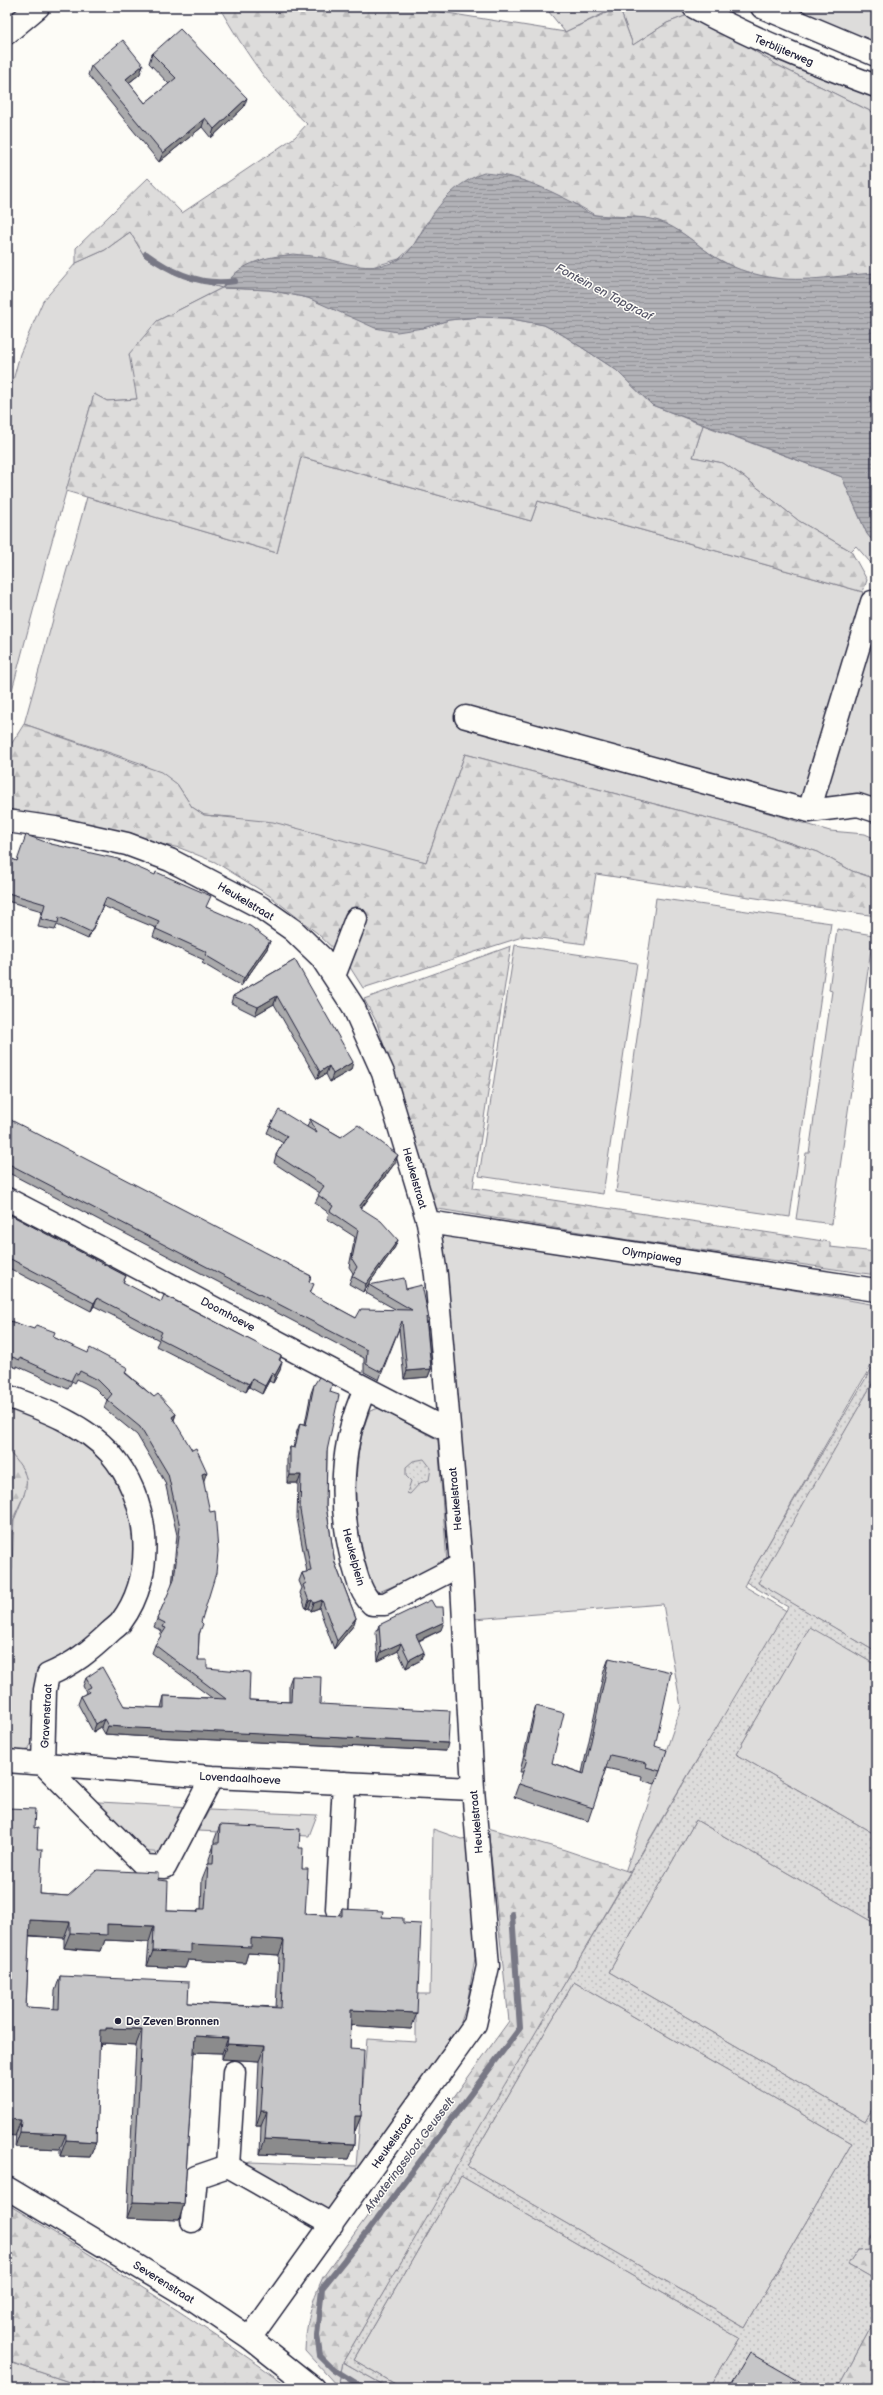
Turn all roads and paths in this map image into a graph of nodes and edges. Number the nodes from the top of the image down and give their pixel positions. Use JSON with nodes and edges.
{"nodes":[{"id":1,"x":38,"y":7,"type":"edge"},
{"id":2,"x":694,"y":7,"type":"edge"},
{"id":3,"x":762,"y":7,"type":"edge"},
{"id":4,"x":7,"y":33,"type":"edge"},
{"id":5,"x":876,"y":55,"type":"edge"},
{"id":6,"x":876,"y":86,"type":"edge"},
{"id":7,"x":872,"y":602,"type":"dead end"},
{"id":8,"x":466,"y":717,"type":"dead end"},
{"id":9,"x":809,"y":810,"type":"junction"},
{"id":10,"x":876,"y":811,"type":"edge"},
{"id":11,"x":7,"y":821,"type":"edge"},
{"id":12,"x":356,"y":919,"type":"dead end"},
{"id":13,"x":334,"y":976,"type":"junction"},
{"id":14,"x":7,"y":1199,"type":"edge"},
{"id":15,"x":428,"y":1222,"type":"junction"},
{"id":16,"x":876,"y":1290,"type":"edge"},
{"id":17,"x":365,"y":1389,"type":"junction"},
{"id":18,"x":7,"y":1396,"type":"edge"},
{"id":19,"x":449,"y":1431,"type":"junction"},
{"id":20,"x":461,"y":1565,"type":"junction"},
{"id":21,"x":7,"y":1761,"type":"edge"},
{"id":22,"x":43,"y":1764,"type":"junction"},
{"id":23,"x":212,"y":1776,"type":"junction"},
{"id":24,"x":344,"y":1783,"type":"junction"},
{"id":25,"x":473,"y":1789,"type":"junction"},
{"id":26,"x":337,"y":1909,"type":"dead end"},
{"id":27,"x":234,"y":2072,"type":"dead end"},
{"id":28,"x":228,"y":2166,"type":"junction"},
{"id":29,"x":7,"y":2188,"type":"edge"},
{"id":30,"x":192,"y":2222,"type":"dead end"},
{"id":31,"x":332,"y":2225,"type":"junction"},
{"id":32,"x":250,"y":2338,"type":"junction"},
{"id":33,"x":313,"y":2388,"type":"edge"}],
"edges":[{"from":1,"to":4,"type":"street"},
{"from":2,"to":6,"type":"street","name":"Terblijterweg"},
{"from":3,"to":5,"type":"street"},
{"from":7,"to":9,"type":"street"},
{"from":8,"to":9,"type":"street"},
{"from":9,"to":10,"type":"street"},
{"from":11,"to":13,"type":"street","name":"Heukelstraat"},
{"from":12,"to":13,"type":"street"},
{"from":13,"to":15,"type":"street","name":"Heukelstraat"},
{"from":14,"to":17,"type":"street","name":"Doomhoeve"},
{"from":15,"to":16,"type":"street","name":"Olympiaweg"},
{"from":15,"to":19,"type":"street","name":"Heukelstraat"},
{"from":17,"to":19,"type":"street","name":"Doomhoeve"},
{"from":17,"to":20,"type":"street","name":"Heukelplein"},
{"from":18,"to":22,"type":"street","name":"Gravenstraat"},
{"from":19,"to":20,"type":"street","name":"Heukelstraat"},
{"from":20,"to":25,"type":"street","name":"Heukelstraat"},
{"from":21,"to":22,"type":"street","name":"Lovendaalhoeve"},
{"from":22,"to":23,"type":"street","name":"Lovendaalhoeve"},
{"from":22,"to":23,"type":"street"},
{"from":23,"to":24,"type":"street","name":"Lovendaalhoeve"},
{"from":24,"to":25,"type":"street","name":"Lovendaalhoeve"},
{"from":24,"to":26,"type":"street"},
{"from":25,"to":31,"type":"street","name":"Heukelstraat"},
{"from":27,"to":28,"type":"street"},
{"from":28,"to":30,"type":"street"},
{"from":28,"to":31,"type":"street"},
{"from":29,"to":32,"type":"street","name":"Severenstraat"},
{"from":31,"to":32,"type":"street","name":"Heukelstraat"},
{"from":32,"to":33,"type":"street","name":"Severenstraat"}]}
